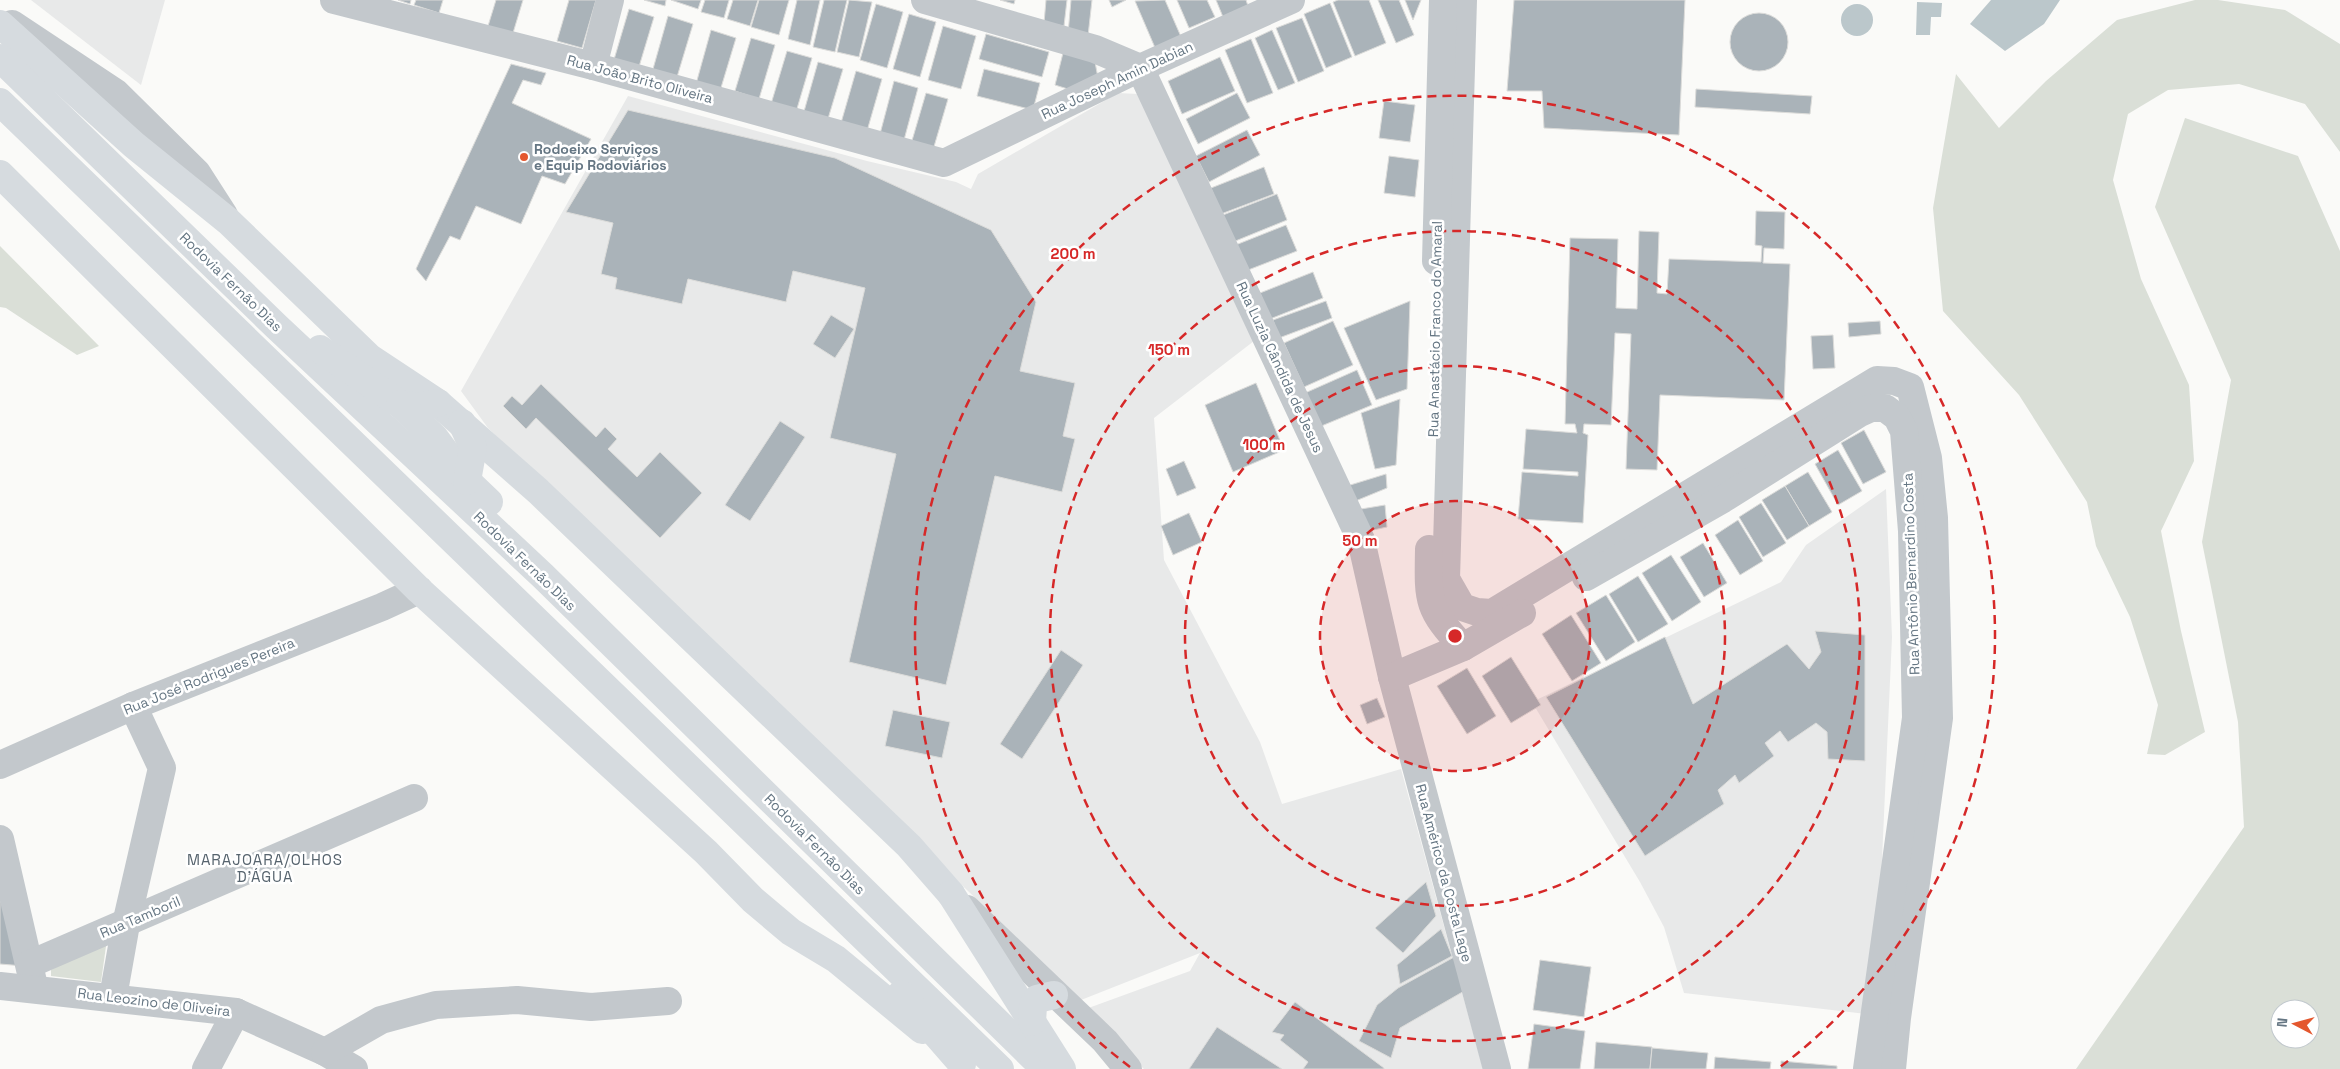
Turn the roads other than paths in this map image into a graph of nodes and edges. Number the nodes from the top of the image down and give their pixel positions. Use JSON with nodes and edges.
{"nodes":[{"id":1,"x":334,"y":0,"type":"edge"},
{"id":2,"x":610,"y":0,"type":"edge"},
{"id":3,"x":925,"y":0,"type":"edge"},
{"id":4,"x":1291,"y":0,"type":"edge"},
{"id":5,"x":1443,"y":0,"type":"edge"},
{"id":6,"x":1464,"y":0,"type":"edge"},
{"id":7,"x":0,"y":16,"type":"edge"},
{"id":8,"x":0,"y":24,"type":"edge"},
{"id":9,"x":0,"y":58,"type":"edge"},
{"id":10,"x":592,"y":66,"type":"junction"},
{"id":11,"x":1140,"y":68,"type":"junction"},
{"id":12,"x":0,"y":102,"type":"edge"},
{"id":13,"x":944,"y":163,"type":"joint"},
{"id":14,"x":0,"y":174,"type":"edge"},
{"id":15,"x":228,"y":221,"type":"junction"},
{"id":16,"x":277,"y":327,"type":"junction"},
{"id":17,"x":400,"y":404,"type":"junction"},
{"id":18,"x":438,"y":404,"type":"junction"},
{"id":19,"x":462,"y":423,"type":"junction"},
{"id":20,"x":468,"y":481,"type":"junction"},
{"id":21,"x":1717,"y":489,"type":"junction"},
{"id":22,"x":542,"y":576,"type":"junction"},
{"id":23,"x":419,"y":590,"type":"junction"},
{"id":24,"x":1492,"y":612,"type":"joint"},
{"id":25,"x":1463,"y":647,"type":"junction"},
{"id":26,"x":1392,"y":677,"type":"junction"},
{"id":27,"x":134,"y":706,"type":"junction"},
{"id":28,"x":0,"y":765,"type":"edge"},
{"id":29,"x":414,"y":798,"type":"dead end"},
{"id":30,"x":0,"y":839,"type":"edge"},
{"id":31,"x":796,"y":875,"type":"junction"},
{"id":32,"x":951,"y":894,"type":"junction"},
{"id":33,"x":126,"y":924,"type":"junction"},
{"id":34,"x":32,"y":976,"type":"junction"},
{"id":35,"x":0,"y":986,"type":"edge"},
{"id":36,"x":1054,"y":995,"type":"junction"},
{"id":37,"x":113,"y":996,"type":"junction"},
{"id":38,"x":668,"y":1001,"type":"dead end"},
{"id":39,"x":236,"y":1012,"type":"junction"},
{"id":40,"x":1032,"y":1022,"type":"junction"},
{"id":41,"x":325,"y":1052,"type":"junction"},
{"id":42,"x":964,"y":1067,"type":"edge"},
{"id":43,"x":206,"y":1069,"type":"edge"},
{"id":44,"x":354,"y":1069,"type":"edge"},
{"id":45,"x":1000,"y":1069,"type":"edge"},
{"id":46,"x":1045,"y":1069,"type":"edge"},
{"id":47,"x":1062,"y":1069,"type":"edge"},
{"id":48,"x":1128,"y":1069,"type":"edge"},
{"id":49,"x":1497,"y":1069,"type":"edge"},
{"id":50,"x":1867,"y":1069,"type":"edge"},
{"id":51,"x":1892,"y":1069,"type":"edge"}],
"edges":[{"from":1,"to":10,"type":"street","name":"Rua João Brito Oliveira"},
{"from":2,"to":10,"type":"street"},
{"from":3,"to":11,"type":"street"},
{"from":4,"to":11,"type":"street","name":"Rua Joseph Amin Dabian"},
{"from":5,"to":25,"type":"street","name":"Rua Anastácio Franco do Amaral"},
{"from":6,"to":24,"type":"street","name":"Rua Anastácio Franco do Amaral"},
{"from":7,"to":15,"type":"street"},
{"from":8,"to":15,"type":"main road"},
{"from":9,"to":16,"type":"main road","name":"Rodovia Fernão Dias"},
{"from":10,"to":13,"type":"street","name":"Rua João Brito Oliveira"},
{"from":11,"to":13,"type":"street","name":"Rua Joseph Amin Dabian"},
{"from":11,"to":26,"type":"street","name":"Rua Luzia Cândida de Jesus"},
{"from":12,"to":31,"type":"main road"},
{"from":14,"to":23,"type":"main road"},
{"from":15,"to":18,"type":"main road"},
{"from":16,"to":17,"type":"main road"},
{"from":16,"to":22,"type":"main road","name":"Rodovia Fernão Dias"},
{"from":17,"to":18,"type":"main road"},
{"from":17,"to":20,"type":"main road"},
{"from":18,"to":19,"type":"main road"},
{"from":19,"to":20,"type":"main road"},
{"from":19,"to":32,"type":"main road"},
{"from":20,"to":22,"type":"main road"},
{"from":21,"to":24,"type":"street","name":"Rua Antônio Bernardino Costa"},
{"from":21,"to":25,"type":"street","name":"Rua Antônio Bernardino Costa"},
{"from":21,"to":50,"type":"street","name":"Rua Antônio Bernardino Costa"},
{"from":21,"to":51,"type":"street","name":"Rua Antônio Bernardino Costa"},
{"from":22,"to":46,"type":"main road","name":"Rodovia Fernão Dias"},
{"from":23,"to":27,"type":"street","name":"Rua José Rodrigues Pereira"},
{"from":23,"to":42,"type":"main road"},
{"from":25,"to":26,"type":"street","name":"Rua Antônio Bernardino Costa"},
{"from":26,"to":49,"type":"street","name":"Rua Américo da Costa Lage"},
{"from":27,"to":28,"type":"street","name":"Rua José Rodrigues Pereira"},
{"from":27,"to":33,"type":"street"},
{"from":29,"to":33,"type":"street","name":"Rua Tamboril"},
{"from":30,"to":34,"type":"street"},
{"from":31,"to":42,"type":"main road"},
{"from":31,"to":45,"type":"main road"},
{"from":32,"to":36,"type":"street"},
{"from":32,"to":40,"type":"main road"},
{"from":33,"to":34,"type":"street","name":"Rua Tamboril"},
{"from":33,"to":37,"type":"street"},
{"from":34,"to":35,"type":"street","name":"Rua Leozino de Oliveira"},
{"from":34,"to":37,"type":"street","name":"Rua Leozino de Oliveira"},
{"from":36,"to":40,"type":"main road"},
{"from":36,"to":48,"type":"street"},
{"from":37,"to":39,"type":"street","name":"Rua Leozino de Oliveira"},
{"from":38,"to":41,"type":"street"},
{"from":39,"to":41,"type":"street","name":"Rua Leozino de Oliveira"},
{"from":39,"to":43,"type":"street"},
{"from":40,"to":47,"type":"main road"},
{"from":41,"to":44,"type":"street","name":"Rua Leozino de Oliveira"}]}
